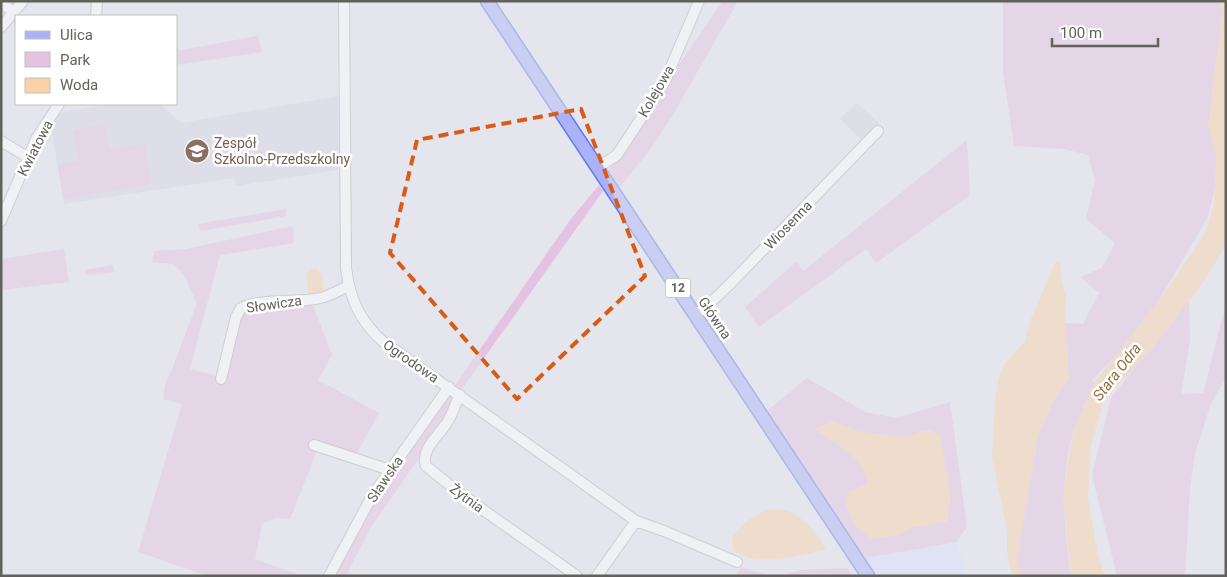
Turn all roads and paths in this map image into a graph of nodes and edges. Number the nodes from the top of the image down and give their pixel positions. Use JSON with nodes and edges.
{"nodes":[{"id":1,"x":23,"y":1,"type":"edge"},
{"id":2,"x":97,"y":1,"type":"edge"},
{"id":3,"x":344,"y":1,"type":"edge"},
{"id":4,"x":487,"y":1,"type":"edge"},
{"id":5,"x":699,"y":1,"type":"edge"},
{"id":6,"x":1,"y":3,"type":"edge"},
{"id":7,"x":14,"y":12,"type":"junction"},
{"id":8,"x":96,"y":15,"type":"edge"},
{"id":9,"x":1,"y":27,"type":"edge"},
{"id":10,"x":58,"y":105,"type":"edge"},
{"id":11,"x":878,"y":131,"type":"dead end"},
{"id":12,"x":1,"y":141,"type":"edge"},
{"id":13,"x":27,"y":157,"type":"junction"},
{"id":14,"x":597,"y":168,"type":"junction"},
{"id":15,"x":1,"y":221,"type":"edge"},
{"id":16,"x":348,"y":286,"type":"junction"},
{"id":17,"x":695,"y":315,"type":"junction"},
{"id":18,"x":221,"y":379,"type":"dead end"},
{"id":19,"x":449,"y":388,"type":"junction"},
{"id":20,"x":460,"y":395,"type":"junction"},
{"id":21,"x":314,"y":445,"type":"dead end"},
{"id":22,"x":390,"y":470,"type":"junction"},
{"id":23,"x":636,"y":521,"type":"junction"},
{"id":24,"x":737,"y":562,"type":"dead end"},
{"id":25,"x":329,"y":576,"type":"edge"},
{"id":26,"x":577,"y":576,"type":"edge"},
{"id":27,"x":597,"y":576,"type":"edge"},
{"id":28,"x":868,"y":576,"type":"edge"}],
"edges":[{"from":1,"to":7,"type":"street"},
{"from":2,"to":8,"type":"street"},
{"from":3,"to":16,"type":"street","name":"Ogrodowa"},
{"from":4,"to":14,"type":"main road","name":"Główna","number":"12"},
{"from":5,"to":14,"type":"street","name":"Kolejowa"},
{"from":6,"to":7,"type":"street"},
{"from":7,"to":9,"type":"street"},
{"from":10,"to":13,"type":"street","name":"Kwiatowa"},
{"from":11,"to":17,"type":"street","name":"Wiosenna"},
{"from":12,"to":13,"type":"street"},
{"from":13,"to":15,"type":"street","name":"Kwiatowa"},
{"from":14,"to":17,"type":"main road","name":"Główna","number":"12"},
{"from":16,"to":18,"type":"street","name":"Słowicza"},
{"from":16,"to":19,"type":"street","name":"Ogrodowa"},
{"from":17,"to":28,"type":"main road","name":"Główna","number":"12"},
{"from":19,"to":20,"type":"street","name":"Ogrodowa"},
{"from":19,"to":22,"type":"street","name":"Sławska"},
{"from":20,"to":23,"type":"street","name":"Ogrodowa"},
{"from":20,"to":26,"type":"street","name":"Żytnia"},
{"from":21,"to":22,"type":"street"},
{"from":22,"to":25,"type":"street","name":"Sławska"},
{"from":23,"to":24,"type":"street","name":"Ogrodowa"},
{"from":23,"to":27,"type":"street"}]}
